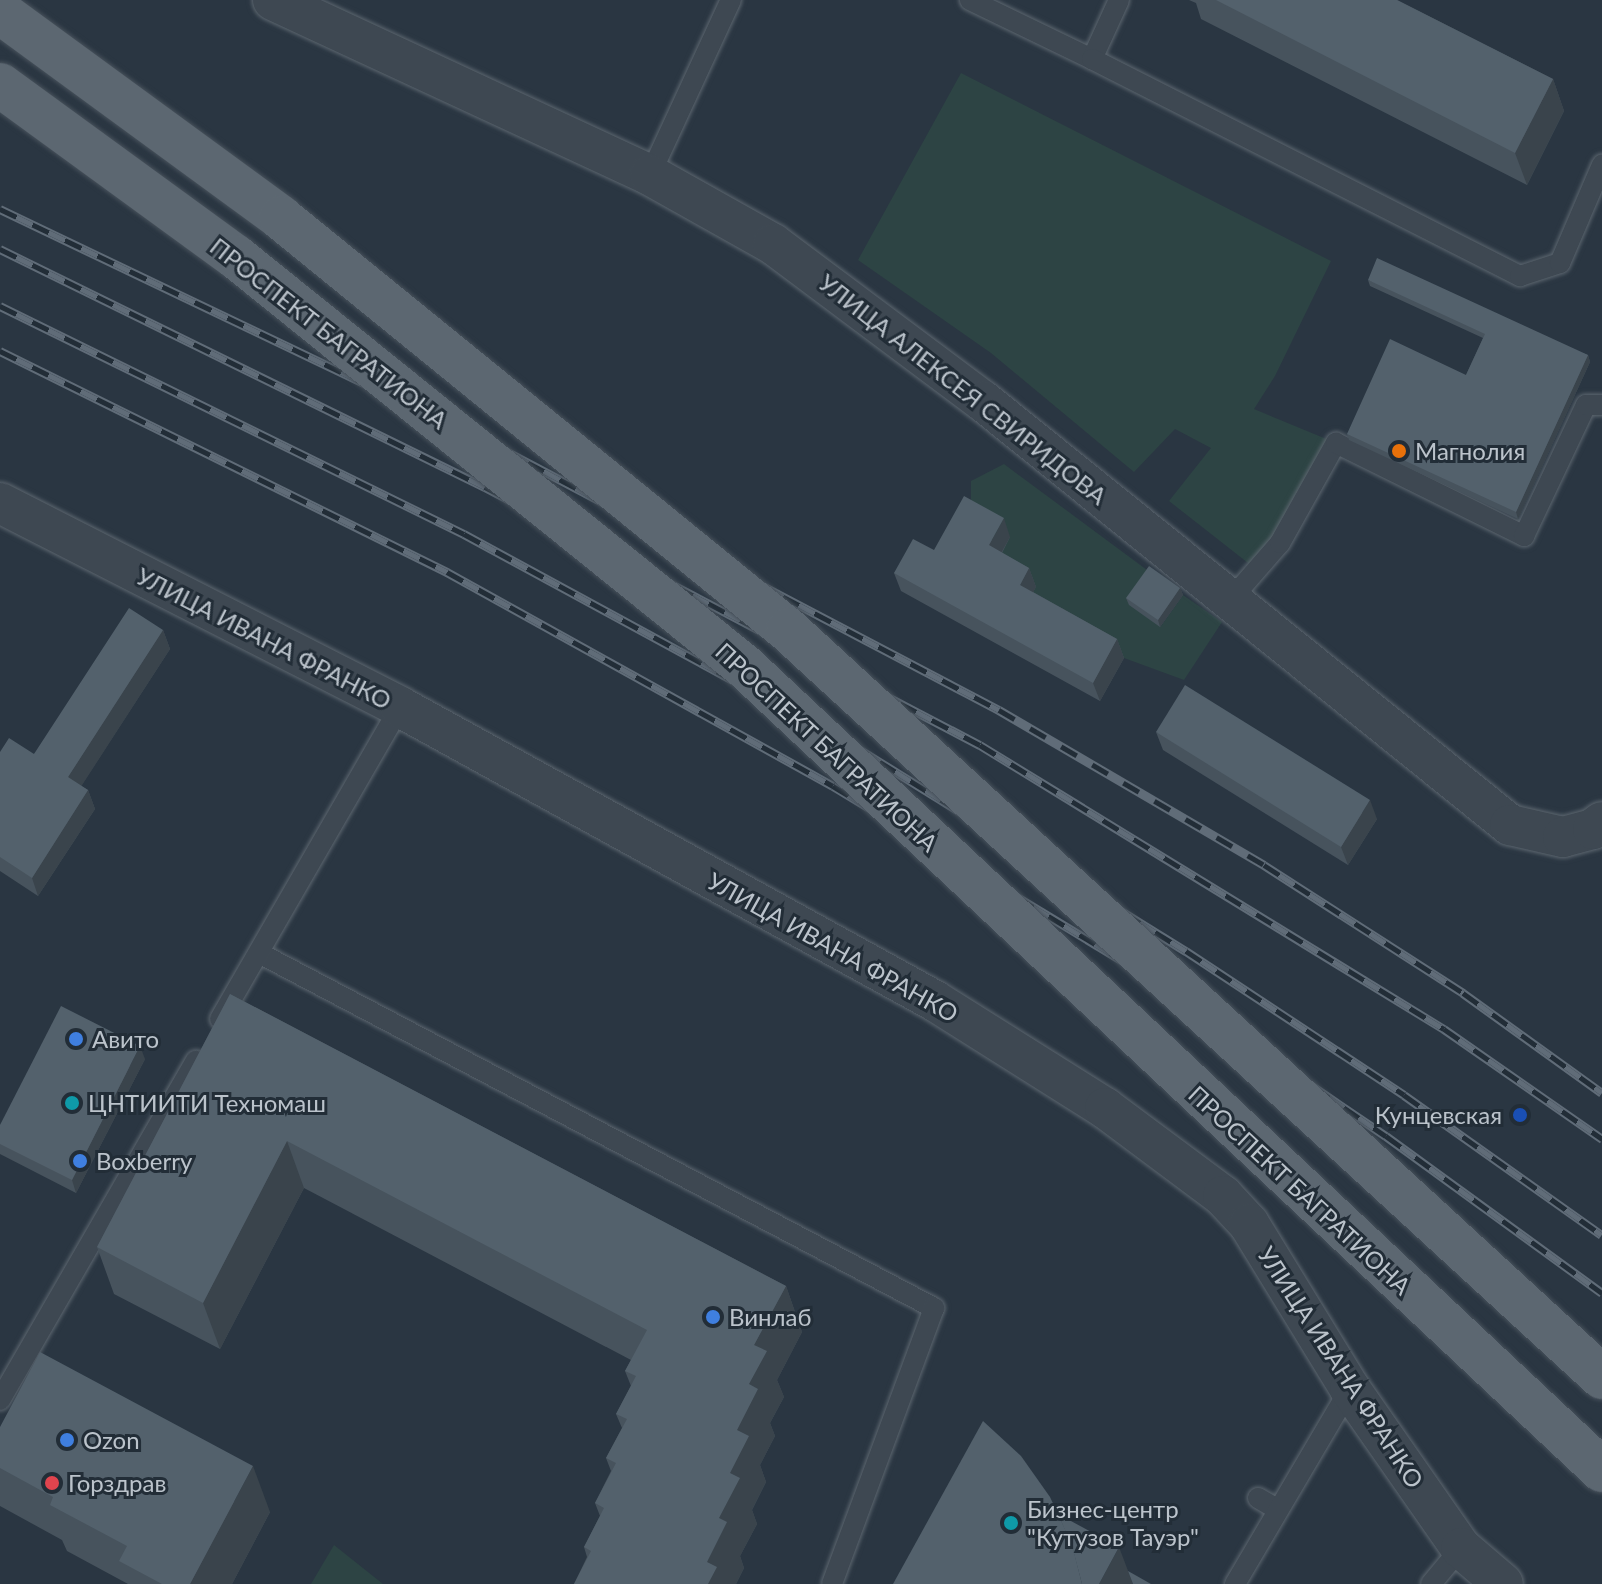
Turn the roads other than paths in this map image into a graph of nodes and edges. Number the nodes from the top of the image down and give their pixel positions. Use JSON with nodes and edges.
{"nodes":[{"id":1,"x":273,"y":0,"type":"edge"},
{"id":2,"x":731,"y":0,"type":"edge"},
{"id":3,"x":970,"y":0,"type":"edge"},
{"id":4,"x":1119,"y":0,"type":"edge"},
{"id":5,"x":0,"y":12,"type":"edge"},
{"id":6,"x":1092,"y":59,"type":"junction"},
{"id":7,"x":0,"y":85,"type":"edge"},
{"id":8,"x":1602,"y":165,"type":"edge"},
{"id":9,"x":650,"y":175,"type":"junction"},
{"id":10,"x":1602,"y":405,"type":"edge"},
{"id":11,"x":0,"y":503,"type":"edge"},
{"id":12,"x":1232,"y":598,"type":"junction"},
{"id":13,"x":400,"y":707,"type":"junction"},
{"id":14,"x":1602,"y":822,"type":"edge"},
{"id":15,"x":259,"y":953,"type":"junction"},
{"id":16,"x":1602,"y":1377,"type":"edge"},
{"id":17,"x":1350,"y":1389,"type":"junction"},
{"id":18,"x":0,"y":1400,"type":"edge"},
{"id":19,"x":1602,"y":1470,"type":"edge"},
{"id":20,"x":1258,"y":1498,"type":"dead end"},
{"id":21,"x":1277,"y":1509,"type":"junction"},
{"id":22,"x":1461,"y":1548,"type":"junction"},
{"id":23,"x":832,"y":1584,"type":"edge"},
{"id":24,"x":1235,"y":1584,"type":"edge"},
{"id":25,"x":1431,"y":1584,"type":"edge"},
{"id":26,"x":1503,"y":1584,"type":"edge"}],
"edges":[{"from":1,"to":9,"type":"street","name":"УЛИЦА АЛЕКСЕЯ СВИРИДОВА"},
{"from":2,"to":9,"type":"lane"},
{"from":3,"to":6,"type":"lane"},
{"from":4,"to":6,"type":"lane"},
{"from":5,"to":16,"type":"main road","bridge":true},
{"from":6,"to":8,"type":"lane"},
{"from":7,"to":19,"type":"main road","name":"ПРОСПЕКТ БАГРАТИОНА","bridge":true},
{"from":9,"to":12,"type":"street","name":"УЛИЦА АЛЕКСЕЯ СВИРИДОВА"},
{"from":10,"to":12,"type":"lane"},
{"from":11,"to":13,"type":"street","name":"УЛИЦА ИВАНА ФРАНКО"},
{"from":12,"to":14,"type":"street","name":"УЛИЦА АЛЕКСЕЯ СВИРИДОВА"},
{"from":13,"to":15,"type":"lane"},
{"from":13,"to":17,"type":"street","name":"УЛИЦА ИВАНА ФРАНКО"},
{"from":15,"to":18,"type":"lane"},
{"from":15,"to":23,"type":"lane"},
{"from":17,"to":21,"type":"lane"},
{"from":17,"to":22,"type":"street","name":"УЛИЦА ИВАНА ФРАНКО"},
{"from":20,"to":21,"type":"lane"},
{"from":21,"to":24,"type":"lane"},
{"from":22,"to":25,"type":"lane"},
{"from":22,"to":26,"type":"street","name":"УЛИЦА ИВАНА ФРАНКО"}]}
